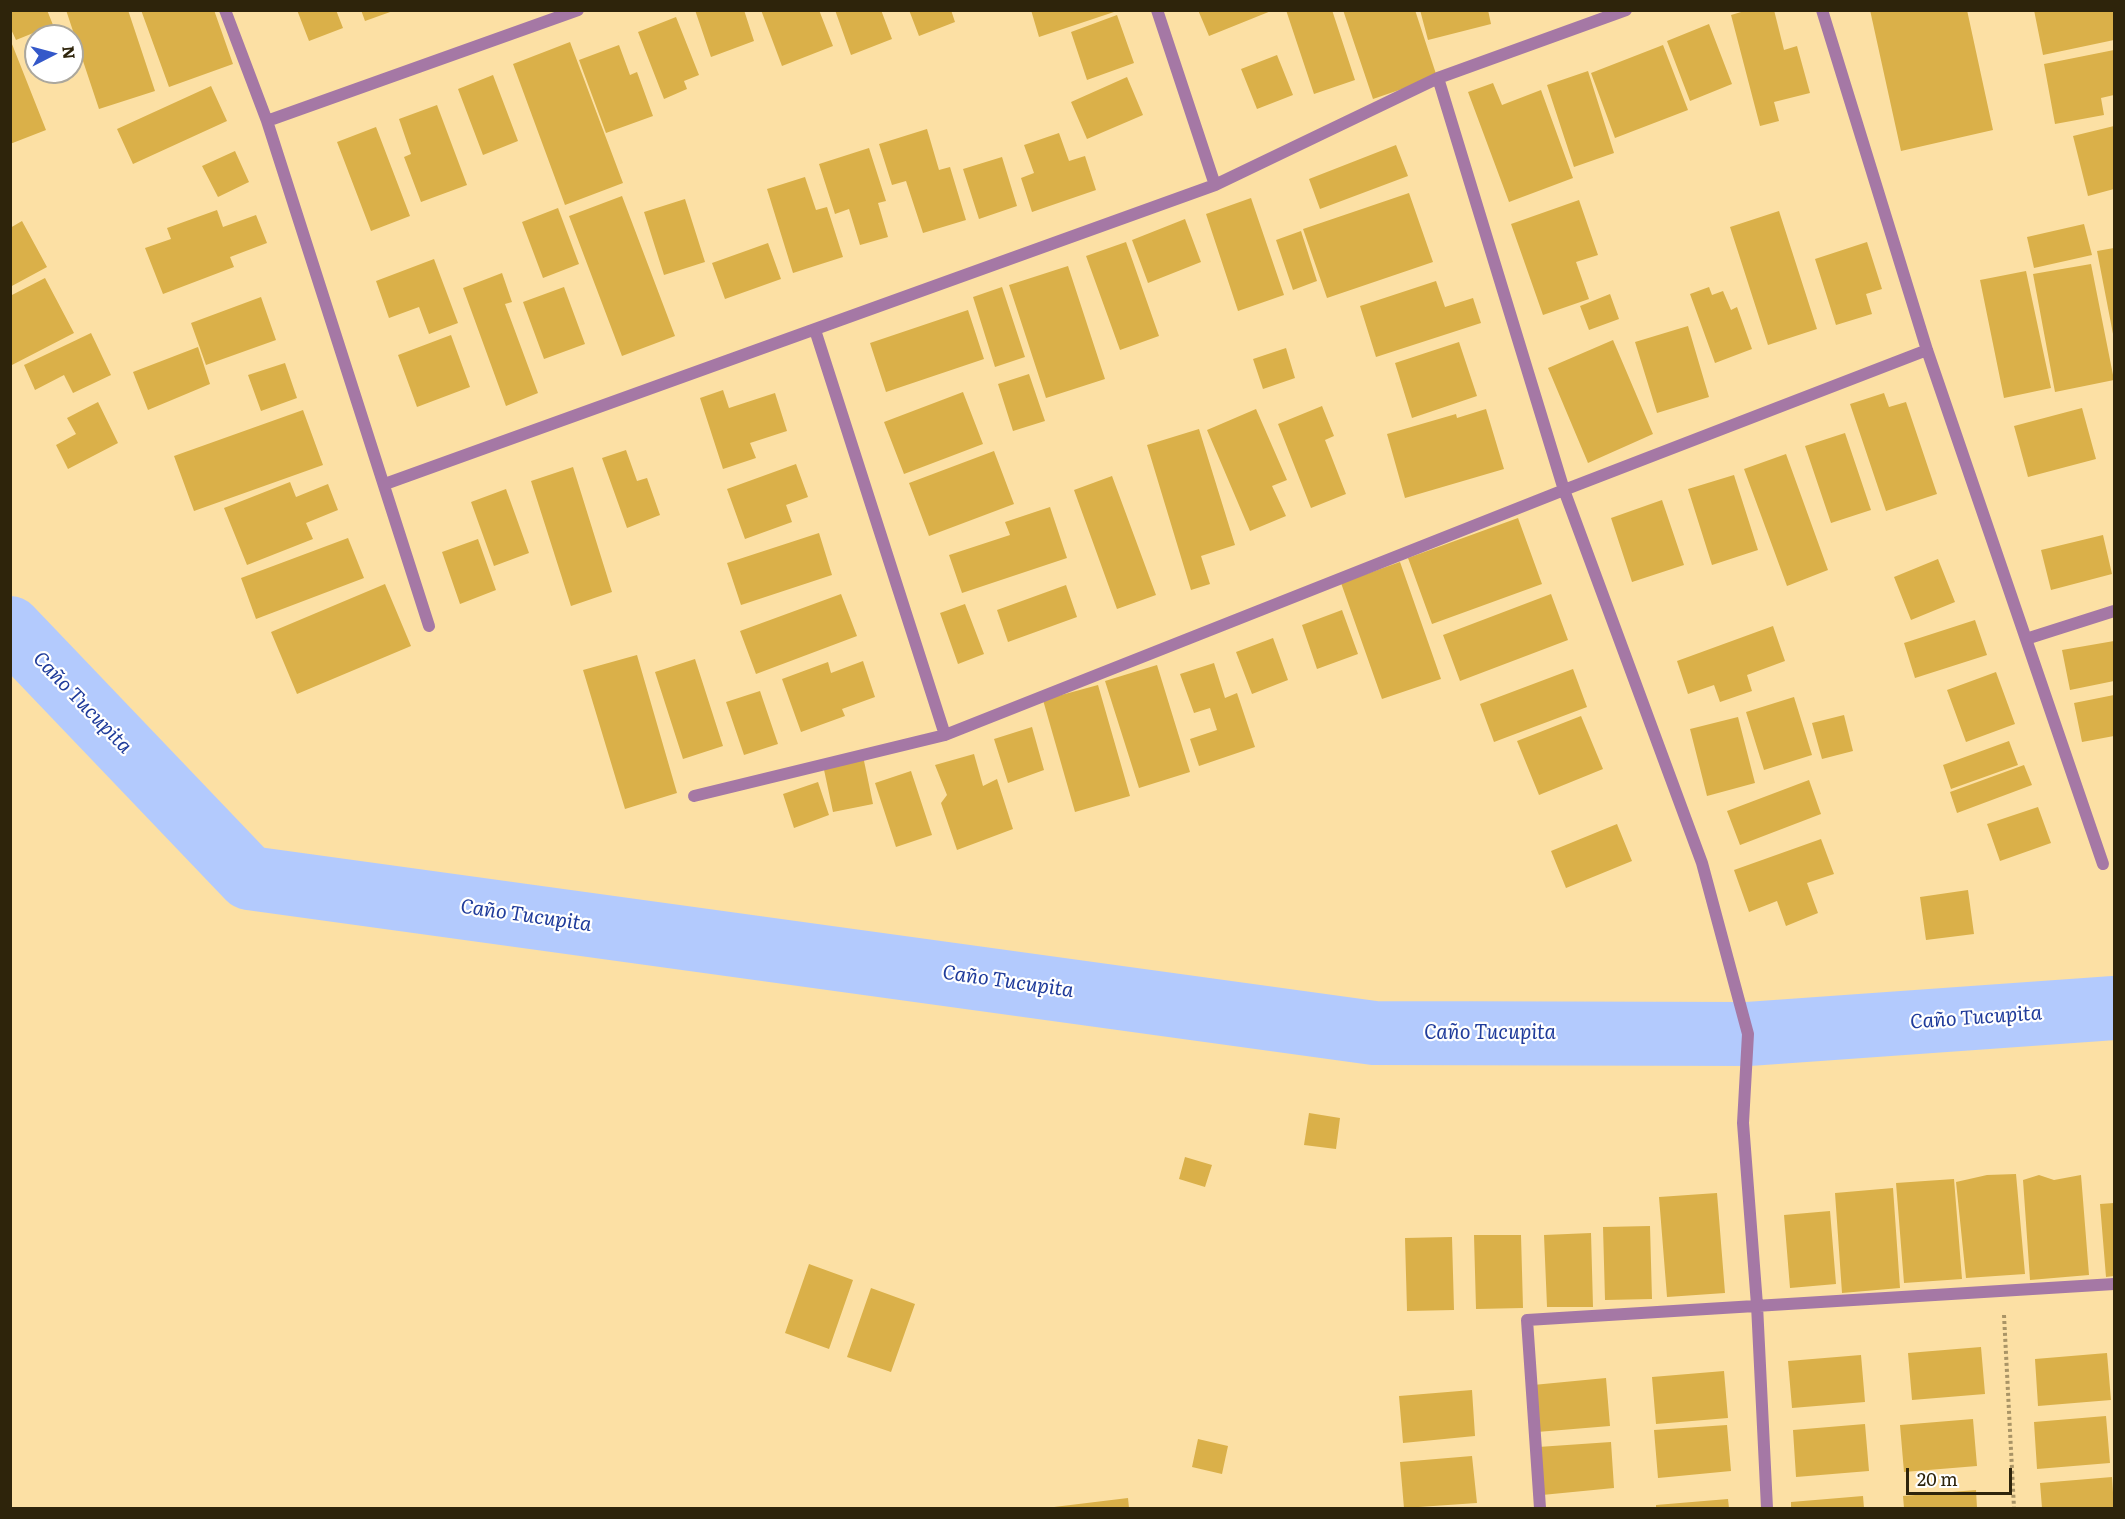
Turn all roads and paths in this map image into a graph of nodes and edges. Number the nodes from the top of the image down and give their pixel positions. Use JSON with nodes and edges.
{"nodes":[{"id":1,"x":225,"y":10,"type":"edge"},
{"id":2,"x":579,"y":10,"type":"edge"},
{"id":3,"x":1157,"y":10,"type":"edge"},
{"id":4,"x":1626,"y":10,"type":"edge"},
{"id":5,"x":1822,"y":10,"type":"edge"},
{"id":6,"x":1438,"y":78,"type":"junction"},
{"id":7,"x":267,"y":121,"type":"junction"},
{"id":8,"x":1215,"y":185,"type":"junction"},
{"id":9,"x":815,"y":330,"type":"junction"},
{"id":10,"x":1927,"y":350,"type":"junction"},
{"id":11,"x":385,"y":484,"type":"junction"},
{"id":12,"x":1564,"y":490,"type":"junction"},
{"id":13,"x":2115,"y":611,"type":"edge"},
{"id":14,"x":429,"y":626,"type":"dead end"},
{"id":15,"x":2026,"y":639,"type":"junction"},
{"id":16,"x":945,"y":735,"type":"junction"},
{"id":17,"x":694,"y":796,"type":"dead end"},
{"id":18,"x":2103,"y":864,"type":"dead end"},
{"id":19,"x":2115,"y":1284,"type":"edge"},
{"id":20,"x":2002,"y":1290,"type":"junction"},
{"id":21,"x":1757,"y":1305,"type":"junction"},
{"id":22,"x":1540,"y":1509,"type":"edge"},
{"id":23,"x":1767,"y":1509,"type":"edge"},
{"id":24,"x":2014,"y":1509,"type":"edge"}],
"edges":[{"from":1,"to":7,"type":"street"},
{"from":2,"to":7,"type":"street"},
{"from":3,"to":8,"type":"street"},
{"from":4,"to":6,"type":"street"},
{"from":5,"to":10,"type":"street"},
{"from":6,"to":8,"type":"street"},
{"from":6,"to":12,"type":"street"},
{"from":7,"to":11,"type":"street"},
{"from":8,"to":9,"type":"street"},
{"from":9,"to":11,"type":"street"},
{"from":9,"to":16,"type":"street"},
{"from":10,"to":12,"type":"street"},
{"from":10,"to":15,"type":"street"},
{"from":11,"to":14,"type":"street"},
{"from":12,"to":16,"type":"street"},
{"from":12,"to":21,"type":"street"},
{"from":13,"to":15,"type":"street"},
{"from":15,"to":18,"type":"street"},
{"from":16,"to":17,"type":"street"},
{"from":19,"to":20,"type":"street"},
{"from":20,"to":21,"type":"street"},
{"from":20,"to":24,"type":"path"},
{"from":21,"to":22,"type":"street"},
{"from":21,"to":23,"type":"street"}]}
